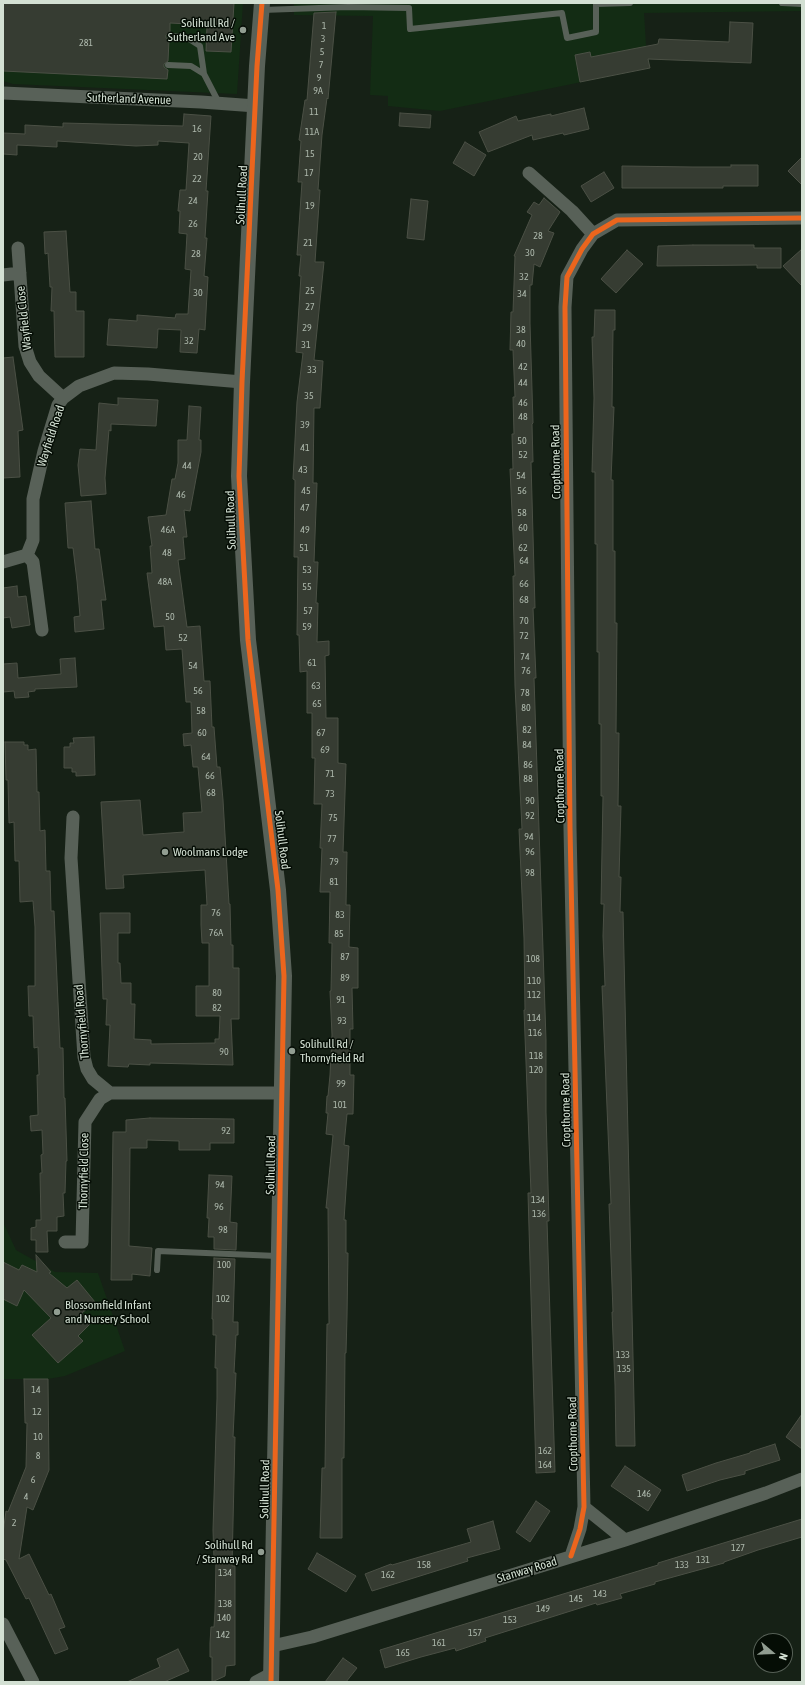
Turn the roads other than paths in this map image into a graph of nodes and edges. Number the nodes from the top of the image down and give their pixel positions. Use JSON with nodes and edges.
{"nodes":[{"id":1,"x":630,"y":3,"type":"edge"},
{"id":2,"x":782,"y":3,"type":"edge"},
{"id":3,"x":802,"y":4,"type":"edge"},
{"id":4,"x":262,"y":7,"type":"edge"},
{"id":5,"x":170,"y":36,"type":"dead end"},
{"id":6,"x":168,"y":65,"type":"dead end"},
{"id":7,"x":204,"y":74,"type":"junction"},
{"id":8,"x":3,"y":93,"type":"edge"},
{"id":9,"x":219,"y":103,"type":"junction"},
{"id":10,"x":256,"y":106,"type":"junction"},
{"id":11,"x":528,"y":172,"type":"dead end"},
{"id":12,"x":802,"y":218,"type":"edge"},
{"id":13,"x":593,"y":234,"type":"junction"},
{"id":14,"x":18,"y":248,"type":"dead end"},
{"id":15,"x":20,"y":273,"type":"junction"},
{"id":16,"x":3,"y":275,"type":"edge"},
{"id":17,"x":242,"y":382,"type":"junction"},
{"id":18,"x":63,"y":398,"type":"junction"},
{"id":19,"x":27,"y":555,"type":"junction"},
{"id":20,"x":3,"y":562,"type":"edge"},
{"id":21,"x":42,"y":630,"type":"dead end"},
{"id":22,"x":73,"y":817,"type":"dead end"},
{"id":23,"x":110,"y":1093,"type":"junction"},
{"id":24,"x":282,"y":1093,"type":"junction"},
{"id":25,"x":65,"y":1242,"type":"dead end"},
{"id":26,"x":279,"y":1256,"type":"junction"},
{"id":27,"x":158,"y":1270,"type":"dead end"},
{"id":28,"x":802,"y":1479,"type":"edge"},
{"id":29,"x":584,"y":1507,"type":"junction"},
{"id":30,"x":625,"y":1540,"type":"junction"},
{"id":31,"x":571,"y":1556,"type":"junction"},
{"id":32,"x":3,"y":1624,"type":"edge"},
{"id":33,"x":272,"y":1646,"type":"junction"},
{"id":34,"x":271,"y":1678,"type":"edge"},
{"id":35,"x":33,"y":1682,"type":"edge"},
{"id":36,"x":256,"y":1682,"type":"edge"}],
"edges":[{"from":1,"to":4,"type":"lane"},
{"from":2,"to":3,"type":"lane"},
{"from":4,"to":10,"type":"street","name":"Solihull Road"},
{"from":5,"to":7,"type":"lane"},
{"from":6,"to":7,"type":"lane"},
{"from":7,"to":9,"type":"lane"},
{"from":8,"to":9,"type":"street","name":"Sutherland Avenue"},
{"from":9,"to":10,"type":"street","name":"Sutherland Avenue"},
{"from":10,"to":17,"type":"street","name":"Solihull Road"},
{"from":11,"to":13,"type":"street"},
{"from":12,"to":13,"type":"street","name":"Cropthorne Road"},
{"from":13,"to":29,"type":"street","name":"Cropthorne Road"},
{"from":14,"to":15,"type":"street","name":"Wayfield Close"},
{"from":15,"to":16,"type":"street","name":"Wayfield Close"},
{"from":15,"to":18,"type":"street","name":"Wayfield Close"},
{"from":17,"to":18,"type":"street","name":"Wayfield Road"},
{"from":17,"to":24,"type":"street","name":"Solihull Road"},
{"from":18,"to":19,"type":"street","name":"Wayfield Road"},
{"from":19,"to":20,"type":"street"},
{"from":19,"to":21,"type":"street"},
{"from":22,"to":23,"type":"street","name":"Thornyfield Road"},
{"from":23,"to":24,"type":"street"},
{"from":23,"to":25,"type":"street","name":"Thornyfield Close"},
{"from":24,"to":26,"type":"street","name":"Solihull Road"},
{"from":26,"to":27,"type":"lane"},
{"from":26,"to":33,"type":"street","name":"Solihull Road"},
{"from":28,"to":30,"type":"street","name":"Stanway Road"},
{"from":29,"to":30,"type":"street"},
{"from":29,"to":31,"type":"street","name":"Cropthorne Road"},
{"from":30,"to":31,"type":"street","name":"Stanway Road"},
{"from":31,"to":33,"type":"street","name":"Stanway Road"},
{"from":32,"to":35,"type":"street"},
{"from":33,"to":34,"type":"street","name":"Solihull Road"},
{"from":34,"to":36,"type":"street"}]}
